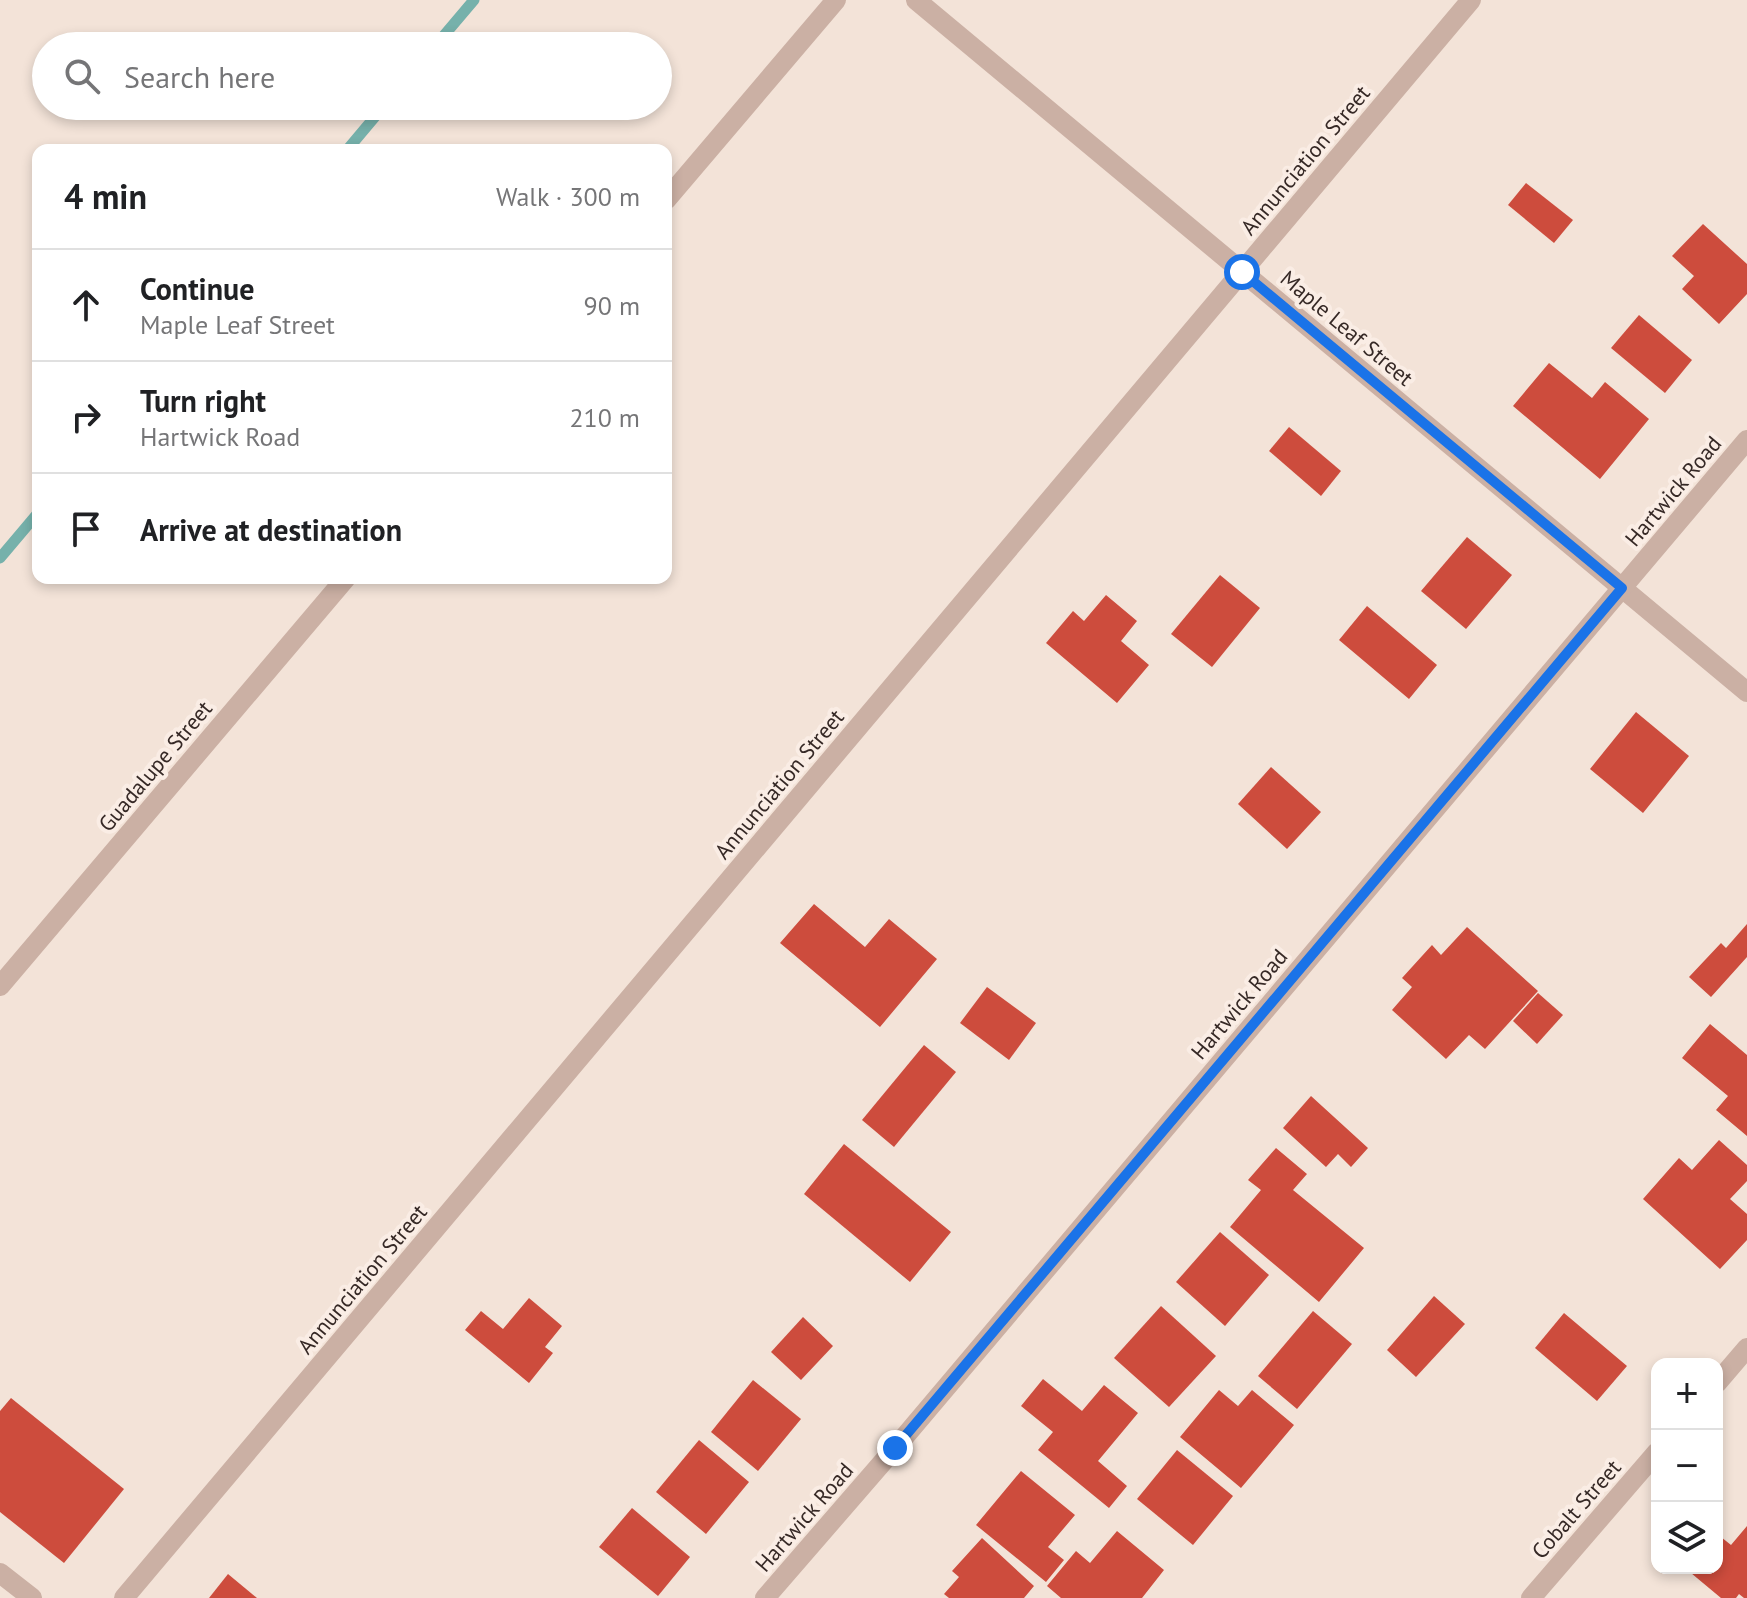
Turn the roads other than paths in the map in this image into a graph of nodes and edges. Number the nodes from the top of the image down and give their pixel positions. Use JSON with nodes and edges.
{"nodes":[{"id":1,"x":836,"y":0,"type":"edge"},
{"id":2,"x":916,"y":0,"type":"edge"},
{"id":3,"x":1471,"y":0,"type":"edge"},
{"id":4,"x":672,"y":193,"type":"edge"},
{"id":5,"x":1242,"y":272,"type":"junction"},
{"id":6,"x":1747,"y":440,"type":"edge"},
{"id":7,"x":341,"y":584,"type":"edge"},
{"id":8,"x":1622,"y":588,"type":"junction"},
{"id":9,"x":1747,"y":692,"type":"edge"},
{"id":10,"x":0,"y":986,"type":"edge"},
{"id":11,"x":1747,"y":1348,"type":"edge"},
{"id":12,"x":1723,"y":1376,"type":"edge"},
{"id":13,"x":1651,"y":1459,"type":"edge"},
{"id":14,"x":1,"y":1575,"type":"edge"},
{"id":15,"x":32,"y":1598,"type":"edge"},
{"id":16,"x":124,"y":1598,"type":"edge"},
{"id":17,"x":765,"y":1598,"type":"edge"},
{"id":18,"x":1531,"y":1598,"type":"edge"}],
"edges":[{"from":1,"to":4,"type":"street"},
{"from":2,"to":5,"type":"street","name":"Maple Leaf Street"},
{"from":3,"to":5,"type":"street","name":"Annunciation Street"},
{"from":5,"to":8,"type":"street","name":"Maple Leaf Street"},
{"from":5,"to":16,"type":"street","name":"Annunciation Street"},
{"from":6,"to":8,"type":"street","name":"Hartwick Road"},
{"from":7,"to":10,"type":"street","name":"Guadalupe Street"},
{"from":8,"to":9,"type":"street","name":"Maple Leaf Street"},
{"from":8,"to":17,"type":"street","name":"Hartwick Road"},
{"from":11,"to":12,"type":"street"},
{"from":13,"to":18,"type":"street","name":"Cobalt Street"},
{"from":14,"to":15,"type":"street"}]}
